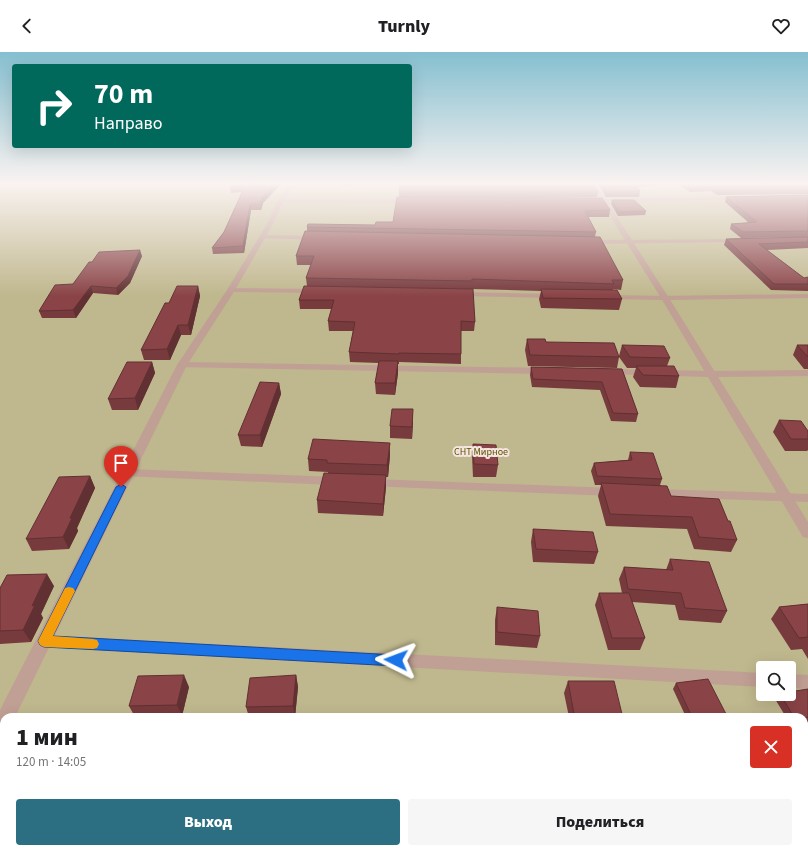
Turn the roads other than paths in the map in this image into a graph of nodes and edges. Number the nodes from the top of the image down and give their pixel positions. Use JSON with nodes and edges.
{"nodes":[{"id":1,"x":270,"y":221,"type":"edge"},
{"id":2,"x":617,"y":221,"type":"edge"},
{"id":3,"x":262,"y":237,"type":"junction"},
{"id":4,"x":326,"y":238,"type":"edge"},
{"id":5,"x":746,"y":241,"type":"edge"},
{"id":6,"x":582,"y":242,"type":"edge"},
{"id":7,"x":630,"y":243,"type":"junction"},
{"id":8,"x":231,"y":290,"type":"junction"},
{"id":9,"x":326,"y":292,"type":"edge"},
{"id":10,"x":452,"y":294,"type":"edge"},
{"id":11,"x":562,"y":296,"type":"edge"},
{"id":12,"x":808,"y":296,"type":"edge"},
{"id":13,"x":594,"y":297,"type":"edge"},
{"id":14,"x":665,"y":298,"type":"junction"},
{"id":15,"x":182,"y":365,"type":"junction"},
{"id":16,"x":553,"y":371,"type":"edge"},
{"id":17,"x":600,"y":372,"type":"edge"},
{"id":18,"x":808,"y":373,"type":"edge"},
{"id":19,"x":711,"y":374,"type":"junction"},
{"id":20,"x":128,"y":473,"type":"junction"},
{"id":21,"x":627,"y":492,"type":"edge"},
{"id":22,"x":643,"y":493,"type":"edge"},
{"id":23,"x":786,"y":498,"type":"junction"},
{"id":24,"x":808,"y":498,"type":"edge"},
{"id":25,"x":808,"y":533,"type":"edge"},
{"id":26,"x":44,"y":641,"type":"junction"},
{"id":27,"x":756,"y":680,"type":"edge"},
{"id":28,"x":796,"y":681,"type":"edge"},
{"id":29,"x":808,"y":682,"type":"edge"},
{"id":30,"x":8,"y":713,"type":"edge"}],
"edges":[{"from":1,"to":3,"type":"street"},
{"from":2,"to":7,"type":"street"},
{"from":3,"to":4,"type":"lane"},
{"from":3,"to":8,"type":"street"},
{"from":5,"to":7,"type":"lane"},
{"from":6,"to":7,"type":"lane"},
{"from":7,"to":14,"type":"street"},
{"from":8,"to":9,"type":"lane"},
{"from":8,"to":15,"type":"street"},
{"from":10,"to":11,"type":"lane"},
{"from":12,"to":14,"type":"lane"},
{"from":13,"to":14,"type":"lane"},
{"from":14,"to":19,"type":"street"},
{"from":15,"to":16,"type":"lane"},
{"from":15,"to":20,"type":"street"},
{"from":17,"to":19,"type":"lane"},
{"from":18,"to":19,"type":"lane"},
{"from":19,"to":23,"type":"street"},
{"from":20,"to":21,"type":"lane"},
{"from":20,"to":26,"type":"street"},
{"from":22,"to":23,"type":"lane"},
{"from":23,"to":24,"type":"lane"},
{"from":23,"to":25,"type":"street"},
{"from":26,"to":27,"type":"lane"},
{"from":26,"to":30,"type":"street"},
{"from":28,"to":29,"type":"lane"}]}
